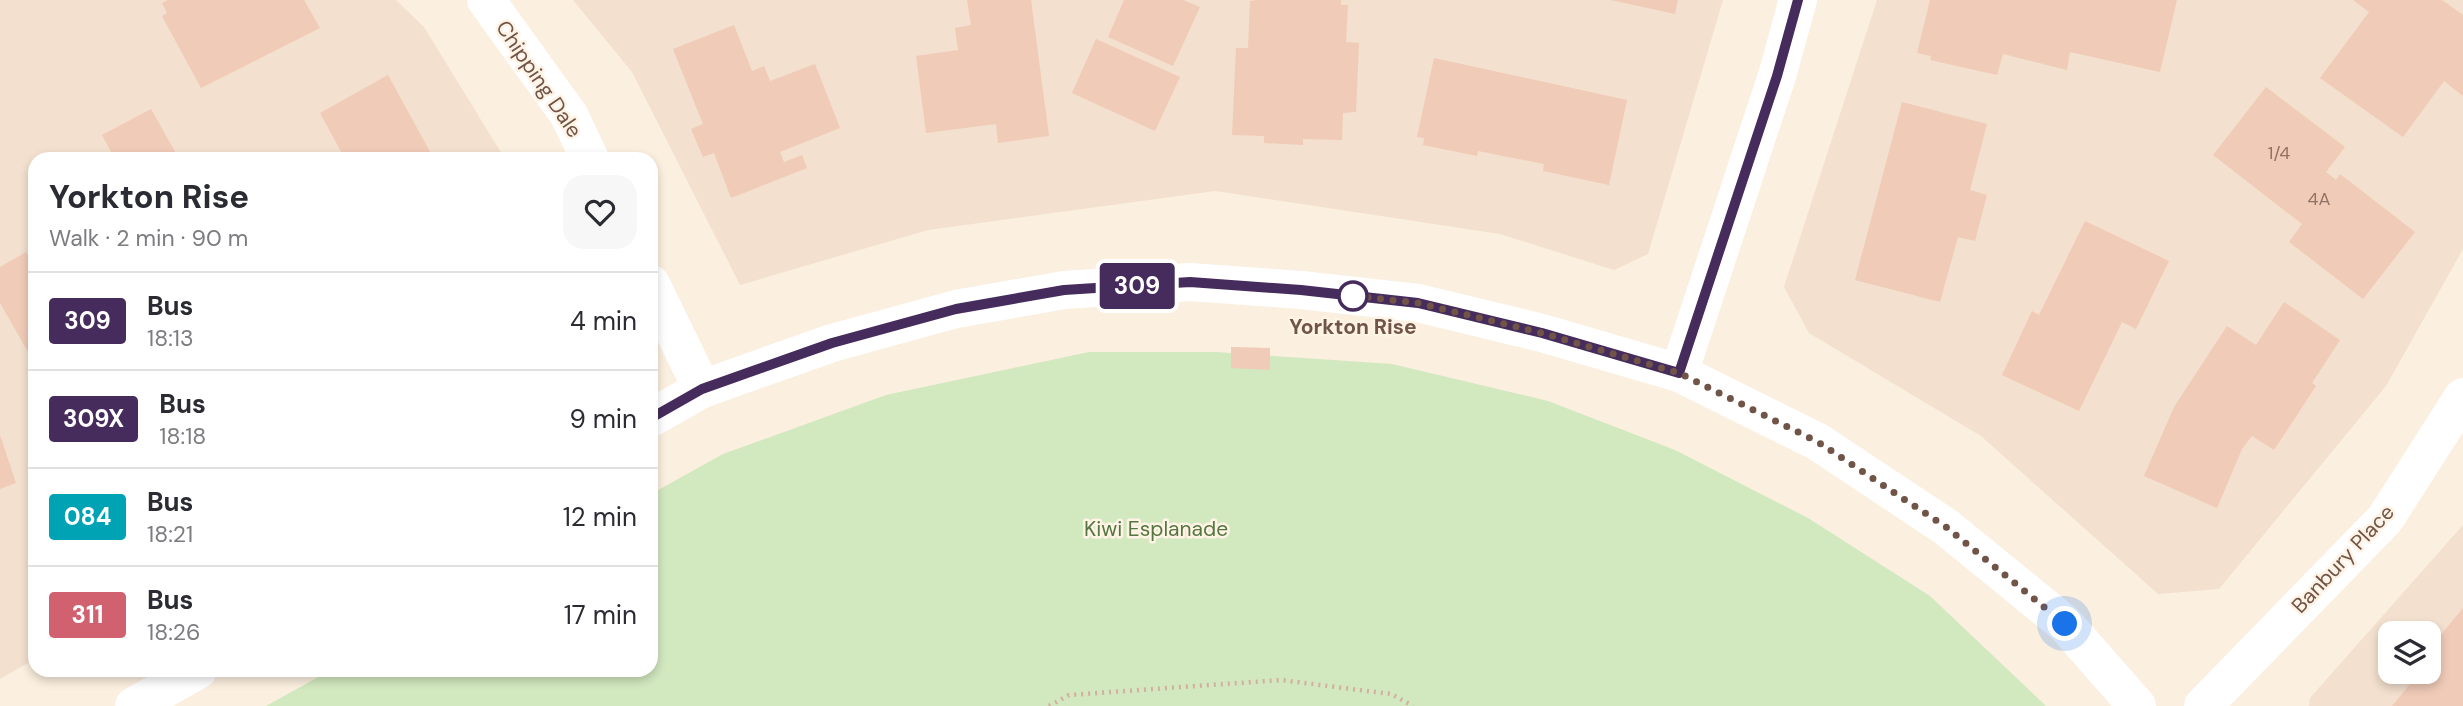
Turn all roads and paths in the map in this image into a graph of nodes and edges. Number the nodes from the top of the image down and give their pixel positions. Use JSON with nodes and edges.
{"nodes":[{"id":1,"x":486,"y":0,"type":"edge"},
{"id":2,"x":1798,"y":0,"type":"edge"},
{"id":3,"x":587,"y":152,"type":"edge"},
{"id":4,"x":658,"y":298,"type":"edge"},
{"id":5,"x":1679,"y":373,"type":"junction"},
{"id":6,"x":702,"y":389,"type":"junction"},
{"id":7,"x":2463,"y":397,"type":"edge"},
{"id":8,"x":658,"y":414,"type":"edge"},
{"id":9,"x":186,"y":677,"type":"edge"},
{"id":10,"x":134,"y":706,"type":"edge"},
{"id":11,"x":1049,"y":706,"type":"edge"},
{"id":12,"x":1413,"y":706,"type":"edge"},
{"id":13,"x":2137,"y":706,"type":"edge"},
{"id":14,"x":2203,"y":706,"type":"edge"}],
"edges":[{"from":1,"to":3,"type":"street","name":"Chipping Dale"},
{"from":2,"to":5,"type":"street"},
{"from":4,"to":6,"type":"street"},
{"from":5,"to":6,"type":"street"},
{"from":5,"to":13,"type":"street"},
{"from":6,"to":8,"type":"street"},
{"from":7,"to":14,"type":"street","name":"Banbury Place"},
{"from":9,"to":10,"type":"street"},
{"from":11,"to":12,"type":"path"}]}
